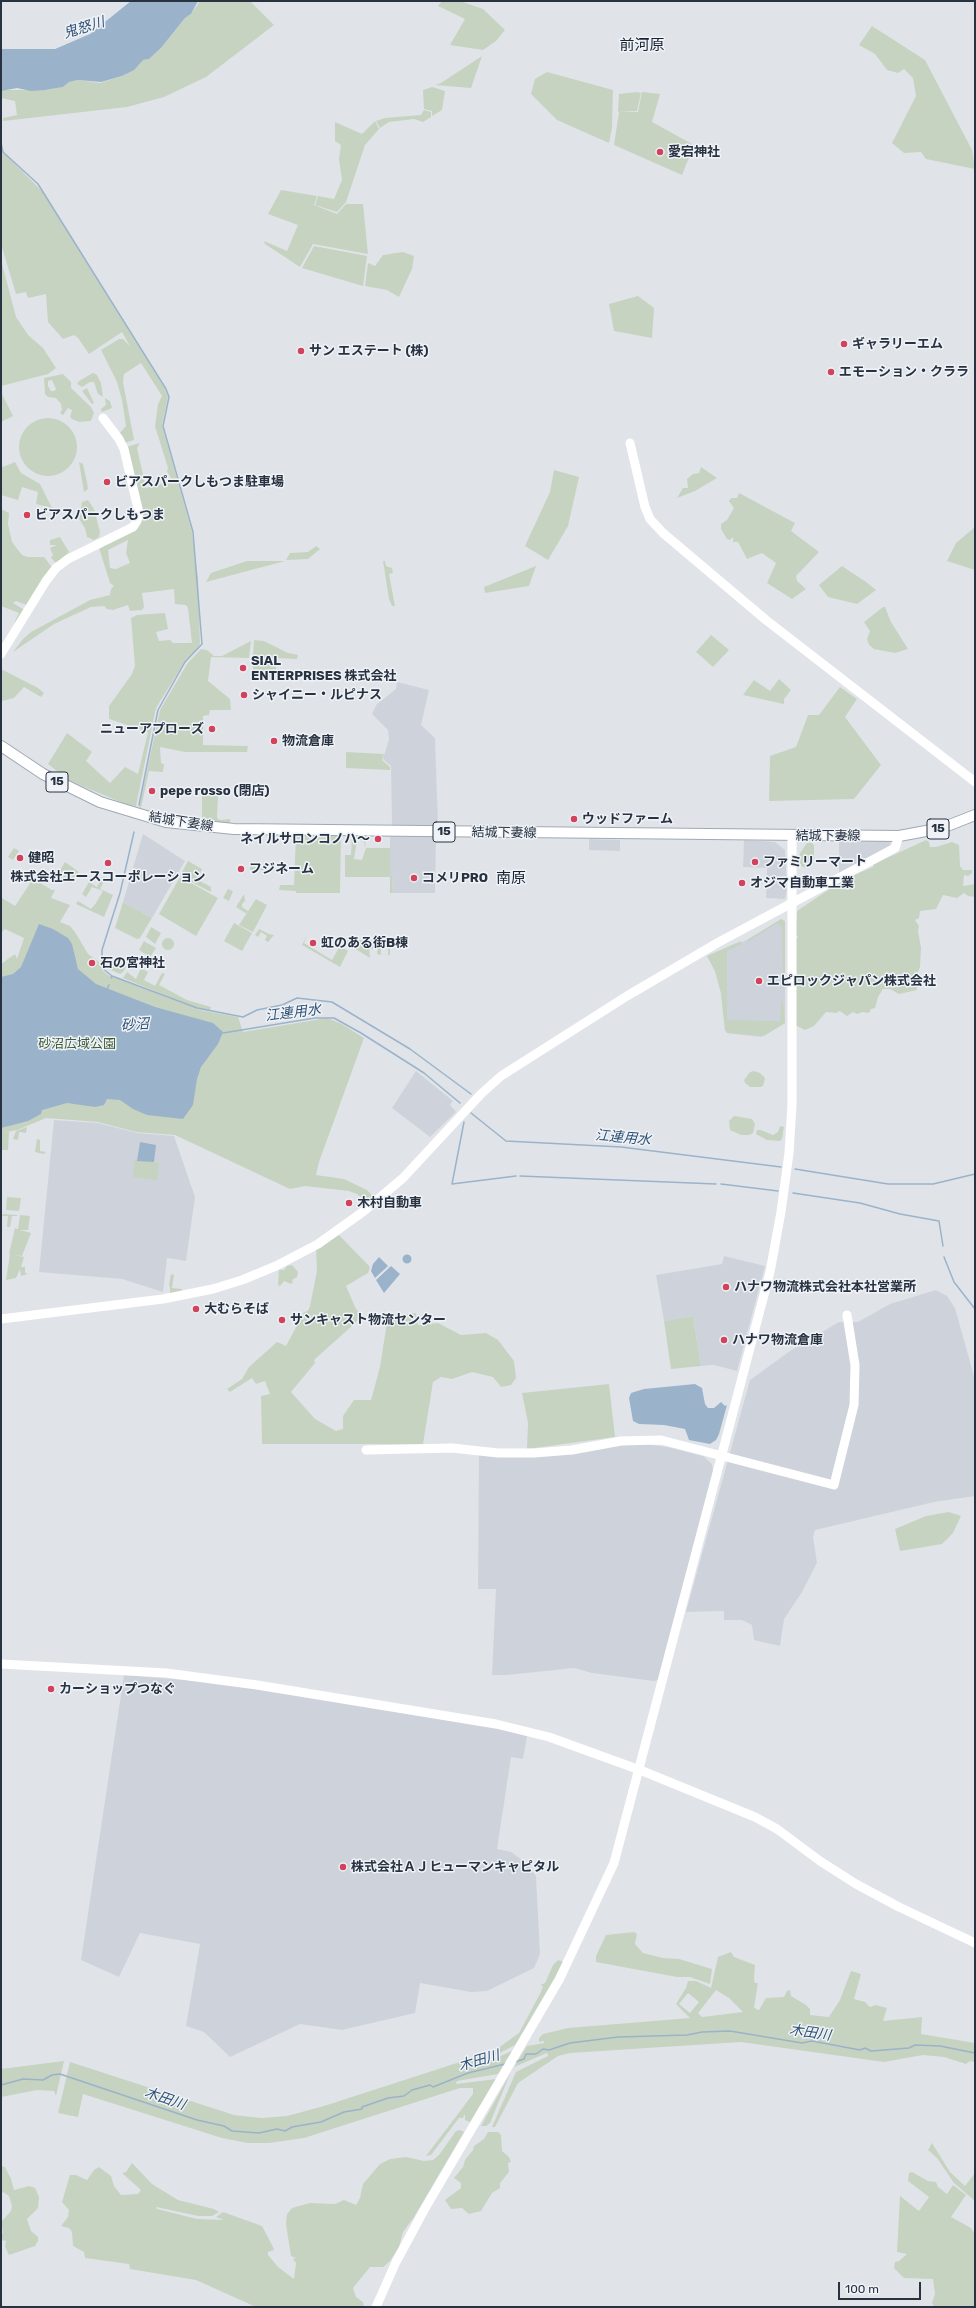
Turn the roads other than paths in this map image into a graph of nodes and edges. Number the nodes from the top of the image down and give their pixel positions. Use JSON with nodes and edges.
{"nodes":[{"id":1,"x":103,"y":418,"type":"dead end"},
{"id":2,"x":630,"y":443,"type":"dead end"},
{"id":3,"x":1,"y":654,"type":"edge"},
{"id":4,"x":1,"y":746,"type":"edge"},
{"id":5,"x":975,"y":782,"type":"edge"},
{"id":6,"x":975,"y":815,"type":"edge"},
{"id":7,"x":792,"y":836,"type":"junction"},
{"id":8,"x":899,"y":836,"type":"junction"},
{"id":9,"x":792,"y":904,"type":"junction"},
{"id":10,"x":846,"y":1315,"type":"dead end"},
{"id":11,"x":1,"y":1320,"type":"edge"},
{"id":12,"x":366,"y":1450,"type":"dead end"},
{"id":13,"x":722,"y":1455,"type":"junction"},
{"id":14,"x":1,"y":1664,"type":"edge"},
{"id":15,"x":640,"y":1770,"type":"junction"},
{"id":16,"x":975,"y":1943,"type":"edge"},
{"id":17,"x":376,"y":2307,"type":"edge"}],
"edges":[{"from":1,"to":3,"type":"street"},
{"from":2,"to":5,"type":"street"},
{"from":4,"to":7,"type":"main road","name":"結城下妻線","number":"15"},
{"from":6,"to":8,"type":"main road","name":"結城下妻線","number":"15"},
{"from":7,"to":8,"type":"main road","name":"結城下妻線","number":"15"},
{"from":7,"to":9,"type":"street"},
{"from":8,"to":9,"type":"street"},
{"from":9,"to":11,"type":"street"},
{"from":9,"to":13,"type":"street"},
{"from":10,"to":13,"type":"street"},
{"from":12,"to":13,"type":"street"},
{"from":13,"to":15,"type":"street"},
{"from":14,"to":15,"type":"street"},
{"from":15,"to":16,"type":"street"},
{"from":15,"to":17,"type":"street"}]}
